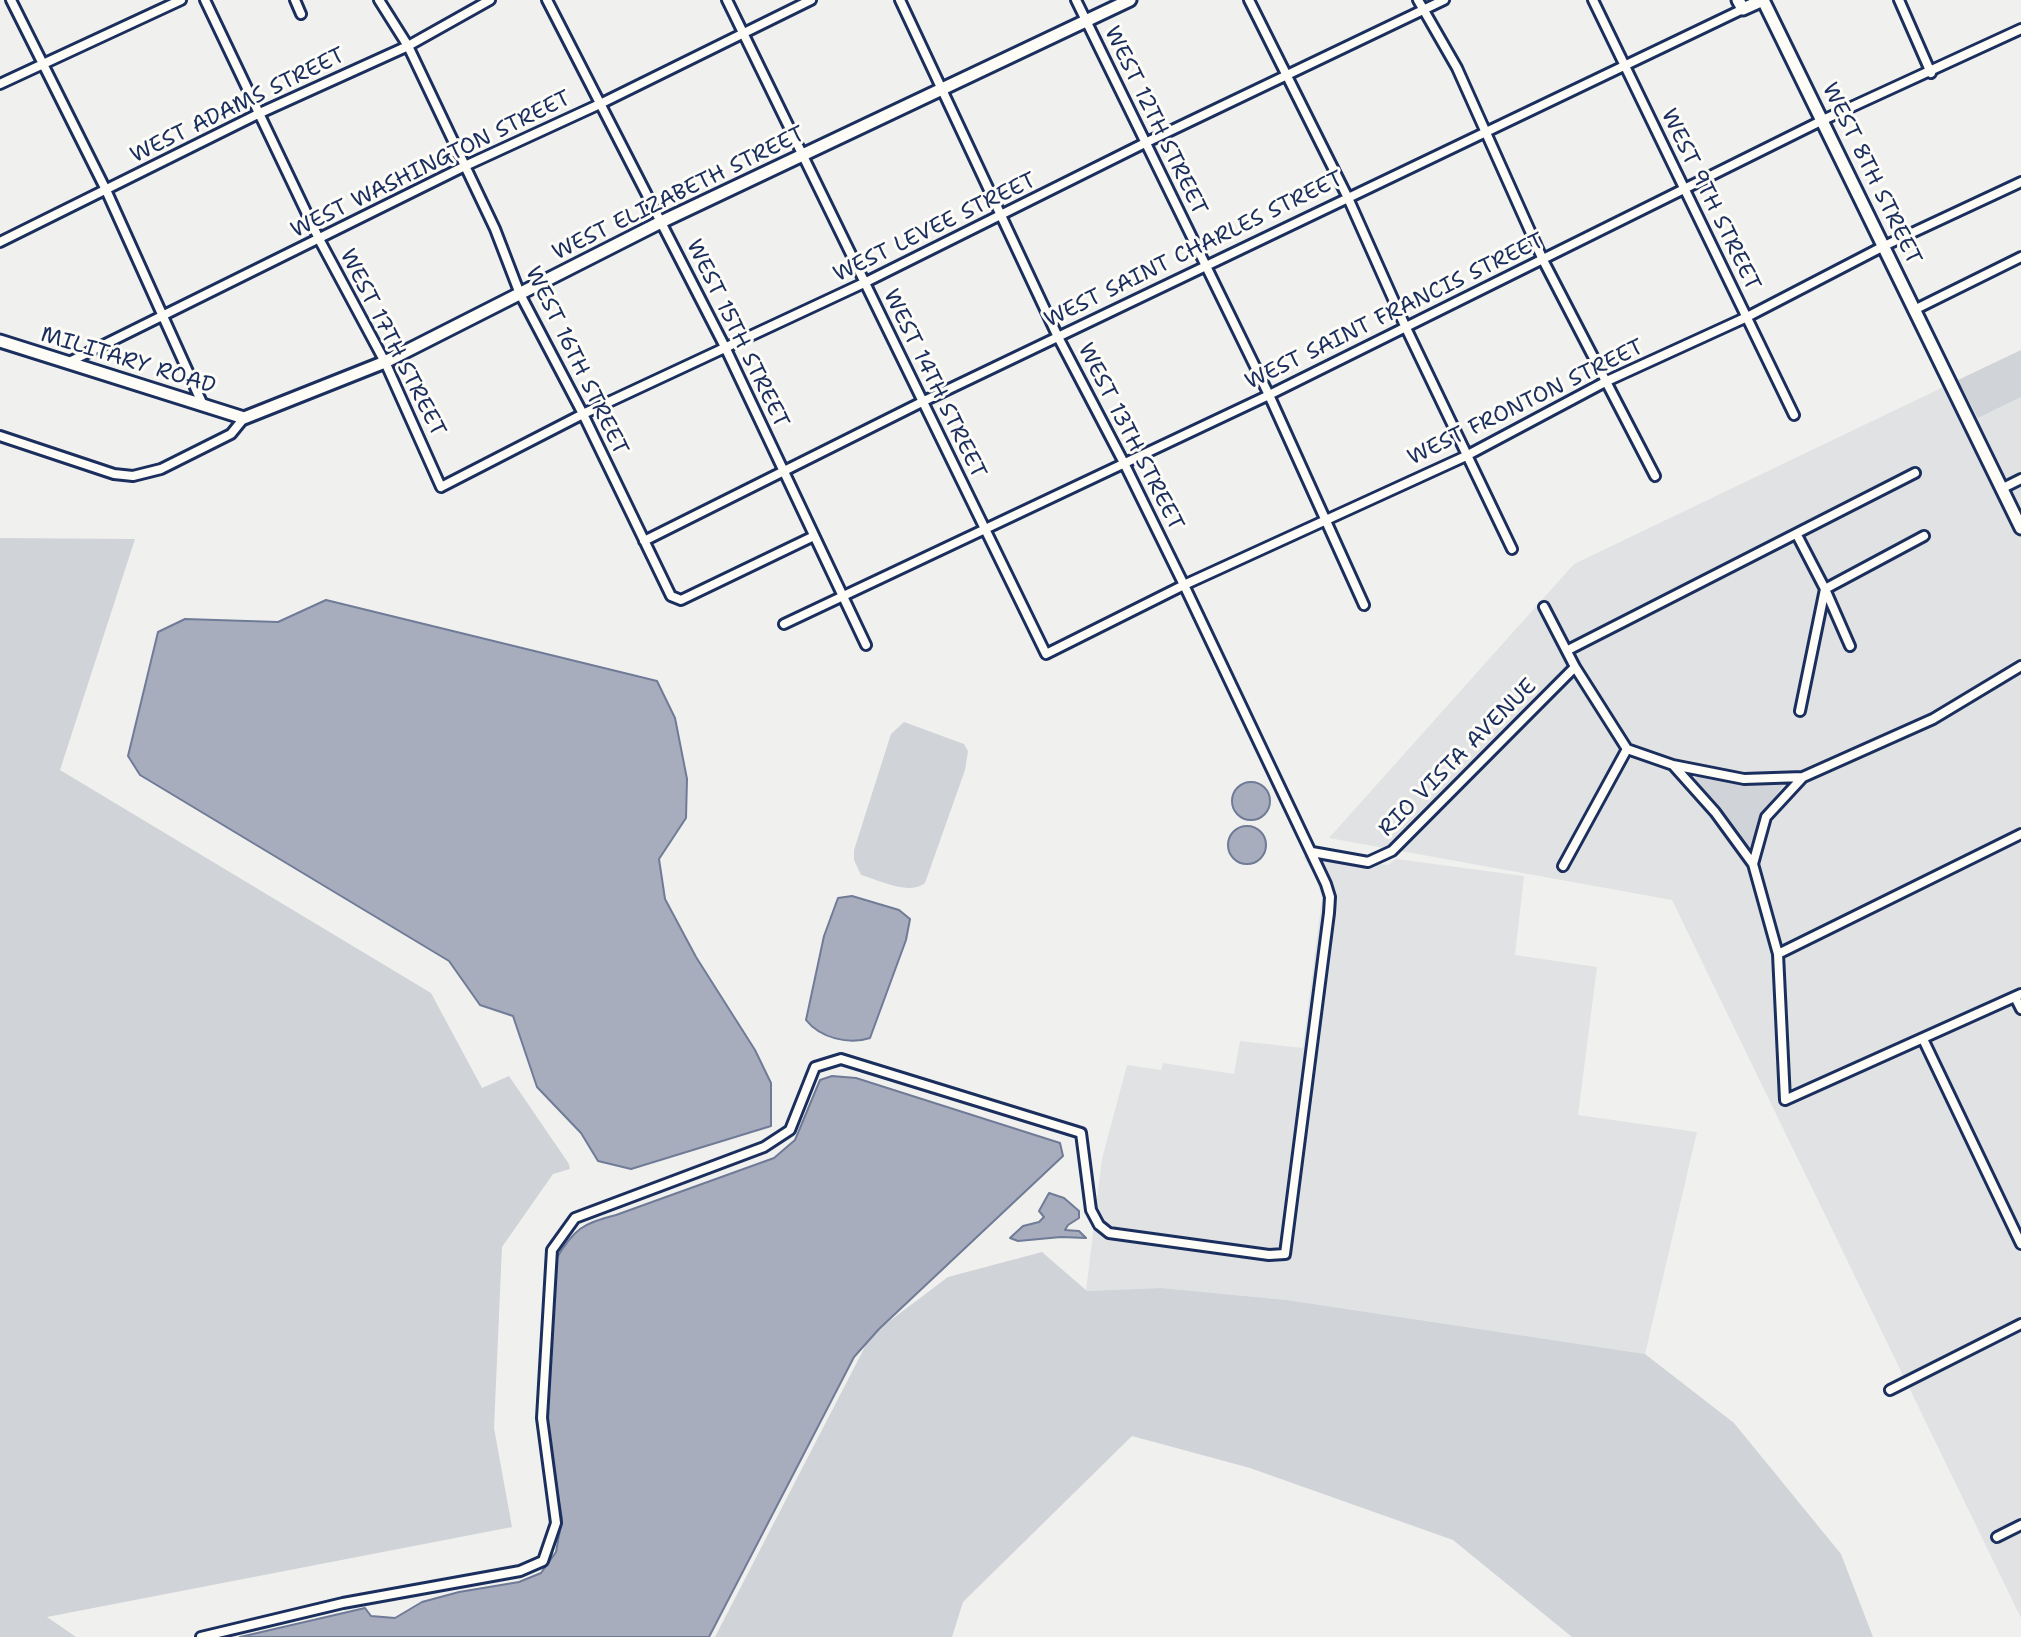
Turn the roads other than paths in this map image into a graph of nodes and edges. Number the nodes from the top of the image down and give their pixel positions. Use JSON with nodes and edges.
{"nodes":[{"id":1,"x":11,"y":0,"type":"edge"},
{"id":2,"x":181,"y":0,"type":"edge"},
{"id":3,"x":205,"y":0,"type":"edge"},
{"id":4,"x":295,"y":0,"type":"edge"},
{"id":5,"x":379,"y":0,"type":"edge"},
{"id":6,"x":490,"y":0,"type":"edge"},
{"id":7,"x":547,"y":0,"type":"edge"},
{"id":8,"x":727,"y":0,"type":"edge"},
{"id":9,"x":811,"y":0,"type":"edge"},
{"id":10,"x":900,"y":0,"type":"edge"},
{"id":11,"x":1076,"y":0,"type":"edge"},
{"id":12,"x":1130,"y":0,"type":"edge"},
{"id":13,"x":1249,"y":0,"type":"edge"},
{"id":14,"x":1418,"y":0,"type":"edge"},
{"id":15,"x":1444,"y":0,"type":"edge"},
{"id":16,"x":1593,"y":0,"type":"edge"},
{"id":17,"x":1763,"y":0,"type":"edge"},
{"id":18,"x":1899,"y":0,"type":"edge"},
{"id":19,"x":1741,"y":4,"type":"edge"},
{"id":20,"x":1423,"y":10,"type":"junction"},
{"id":21,"x":301,"y":14,"type":"dead end"},
{"id":22,"x":1087,"y":22,"type":"junction"},
{"id":23,"x":2021,"y":29,"type":"edge"},
{"id":24,"x":742,"y":35,"type":"junction"},
{"id":25,"x":408,"y":46,"type":"junction"},
{"id":26,"x":42,"y":64,"type":"junction"},
{"id":27,"x":1625,"y":66,"type":"junction"},
{"id":28,"x":1931,"y":73,"type":"junction"},
{"id":29,"x":1287,"y":75,"type":"junction"},
{"id":30,"x":0,"y":84,"type":"edge"},
{"id":31,"x":941,"y":88,"type":"junction"},
{"id":32,"x":602,"y":103,"type":"junction"},
{"id":33,"x":260,"y":113,"type":"junction"},
{"id":34,"x":1823,"y":120,"type":"junction"},
{"id":35,"x":1486,"y":133,"type":"junction"},
{"id":36,"x":1147,"y":142,"type":"junction"},
{"id":37,"x":803,"y":155,"type":"junction"},
{"id":38,"x":465,"y":166,"type":"junction"},
{"id":39,"x":2021,"y":182,"type":"edge"},
{"id":40,"x":1684,"y":189,"type":"junction"},
{"id":41,"x":106,"y":190,"type":"junction"},
{"id":42,"x":1348,"y":198,"type":"junction"},
{"id":43,"x":1000,"y":217,"type":"junction"},
{"id":44,"x":661,"y":222,"type":"junction"},
{"id":45,"x":319,"y":239,"type":"junction"},
{"id":46,"x":0,"y":242,"type":"edge"},
{"id":47,"x":1884,"y":246,"type":"junction"},
{"id":48,"x":2021,"y":257,"type":"edge"},
{"id":49,"x":1543,"y":260,"type":"junction"},
{"id":50,"x":1205,"y":268,"type":"junction"},
{"id":51,"x":866,"y":282,"type":"junction"},
{"id":52,"x":520,"y":294,"type":"junction"},
{"id":53,"x":1914,"y":310,"type":"junction"},
{"id":54,"x":161,"y":315,"type":"junction"},
{"id":55,"x":1747,"y":317,"type":"junction"},
{"id":56,"x":1406,"y":328,"type":"junction"},
{"id":57,"x":1058,"y":337,"type":"junction"},
{"id":58,"x":1,"y":339,"type":"edge"},
{"id":59,"x":725,"y":347,"type":"junction"},
{"id":60,"x":385,"y":362,"type":"junction"},
{"id":61,"x":67,"y":363,"type":"junction"},
{"id":62,"x":1607,"y":381,"type":"junction"},
{"id":63,"x":1269,"y":395,"type":"junction"},
{"id":64,"x":924,"y":401,"type":"junction"},
{"id":65,"x":203,"y":405,"type":"junction"},
{"id":66,"x":583,"y":414,"type":"junction"},
{"id":67,"x":1794,"y":415,"type":"dead end"},
{"id":68,"x":244,"y":418,"type":"junction"},
{"id":69,"x":0,"y":436,"type":"edge"},
{"id":70,"x":1466,"y":456,"type":"junction"},
{"id":71,"x":1124,"y":463,"type":"junction"},
{"id":72,"x":785,"y":472,"type":"junction"},
{"id":73,"x":1915,"y":473,"type":"dead end"},
{"id":74,"x":1655,"y":476,"type":"dead end"},
{"id":75,"x":2021,"y":479,"type":"edge"},
{"id":76,"x":441,"y":487,"type":"joint"},
{"id":77,"x":2001,"y":489,"type":"junction"},
{"id":78,"x":1325,"y":520,"type":"junction"},
{"id":79,"x":2021,"y":528,"type":"edge"},
{"id":80,"x":984,"y":532,"type":"junction"},
{"id":81,"x":1797,"y":535,"type":"junction"},
{"id":82,"x":814,"y":536,"type":"junction"},
{"id":83,"x":1924,"y":536,"type":"dead end"},
{"id":84,"x":644,"y":541,"type":"junction"},
{"id":85,"x":1512,"y":549,"type":"dead end"},
{"id":86,"x":1184,"y":585,"type":"junction"},
{"id":87,"x":1825,"y":589,"type":"junction"},
{"id":88,"x":842,"y":598,"type":"junction"},
{"id":89,"x":1364,"y":605,"type":"dead end"},
{"id":90,"x":1544,"y":607,"type":"dead end"},
{"id":91,"x":784,"y":624,"type":"dead end"},
{"id":92,"x":866,"y":645,"type":"dead end"},
{"id":93,"x":1850,"y":646,"type":"dead end"},
{"id":94,"x":1568,"y":650,"type":"junction"},
{"id":95,"x":1046,"y":654,"type":"joint"},
{"id":96,"x":2021,"y":666,"type":"edge"},
{"id":97,"x":1575,"y":667,"type":"junction"},
{"id":98,"x":1800,"y":711,"type":"dead end"},
{"id":99,"x":1627,"y":749,"type":"junction"},
{"id":100,"x":1673,"y":765,"type":"junction"},
{"id":101,"x":1803,"y":777,"type":"junction"},
{"id":102,"x":2021,"y":834,"type":"edge"},
{"id":103,"x":1312,"y":852,"type":"junction"},
{"id":104,"x":1753,"y":864,"type":"junction"},
{"id":105,"x":1563,"y":866,"type":"dead end"},
{"id":106,"x":1778,"y":954,"type":"junction"},
{"id":107,"x":2018,"y":995,"type":"edge"},
{"id":108,"x":2021,"y":1009,"type":"edge"},
{"id":109,"x":1923,"y":1039,"type":"junction"},
{"id":110,"x":2021,"y":1244,"type":"edge"},
{"id":111,"x":2021,"y":1324,"type":"edge"},
{"id":112,"x":1890,"y":1390,"type":"dead end"},
{"id":113,"x":2021,"y":1525,"type":"edge"},
{"id":114,"x":1997,"y":1537,"type":"dead end"},
{"id":115,"x":201,"y":1637,"type":"edge"}],
"edges":[{"from":1,"to":26,"type":"street"},
{"from":2,"to":26,"type":"street"},
{"from":3,"to":33,"type":"street","name":"WEST 17TH STREET"},
{"from":4,"to":21,"type":"street"},
{"from":5,"to":25,"type":"street","name":"WEST 16TH STREET"},
{"from":6,"to":25,"type":"street","name":"WEST ADAMS STREET"},
{"from":7,"to":32,"type":"street","name":"WEST 15TH STREET"},
{"from":8,"to":24,"type":"street","name":"WEST 14TH STREET"},
{"from":9,"to":24,"type":"street","name":"WEST WASHINGTON STREET"},
{"from":10,"to":31,"type":"street","name":"WEST 13TH STREET"},
{"from":11,"to":22,"type":"street","name":"WEST 12TH STREET"},
{"from":12,"to":22,"type":"street","name":"WEST ELIZABETH STREET"},
{"from":13,"to":29,"type":"street"},
{"from":14,"to":20,"type":"street"},
{"from":15,"to":20,"type":"street","name":"WEST LEVEE STREET"},
{"from":16,"to":27,"type":"street","name":"WEST 9TH STREET"},
{"from":17,"to":19,"type":"street","name":"WEST SAINT CHARLES STREET"},
{"from":17,"to":34,"type":"street","name":"WEST 8TH STREET"},
{"from":18,"to":28,"type":"street"},
{"from":19,"to":27,"type":"street","name":"WEST SAINT CHARLES STREET"},
{"from":20,"to":29,"type":"street","name":"WEST LEVEE STREET"},
{"from":20,"to":35,"type":"street"},
{"from":22,"to":31,"type":"street","name":"WEST ELIZABETH STREET"},
{"from":22,"to":36,"type":"street","name":"WEST 12TH STREET"},
{"from":23,"to":28,"type":"street","name":"WEST SAINT FRANCIS STREET"},
{"from":24,"to":32,"type":"street","name":"WEST WASHINGTON STREET"},
{"from":24,"to":37,"type":"street","name":"WEST 14TH STREET"},
{"from":25,"to":33,"type":"street","name":"WEST ADAMS STREET"},
{"from":25,"to":38,"type":"street","name":"WEST 16TH STREET"},
{"from":26,"to":30,"type":"street"},
{"from":26,"to":41,"type":"street"},
{"from":27,"to":35,"type":"street","name":"WEST SAINT CHARLES STREET"},
{"from":27,"to":40,"type":"street","name":"WEST 9TH STREET"},
{"from":28,"to":34,"type":"street","name":"WEST SAINT FRANCIS STREET"},
{"from":29,"to":36,"type":"street","name":"WEST LEVEE STREET"},
{"from":29,"to":42,"type":"street"},
{"from":31,"to":37,"type":"street","name":"WEST ELIZABETH STREET"},
{"from":31,"to":43,"type":"street","name":"WEST 13TH STREET"},
{"from":32,"to":38,"type":"street","name":"WEST WASHINGTON STREET"},
{"from":32,"to":44,"type":"street","name":"WEST 15TH STREET"},
{"from":33,"to":41,"type":"street","name":"WEST ADAMS STREET"},
{"from":33,"to":45,"type":"street","name":"WEST 17TH STREET"},
{"from":34,"to":40,"type":"street","name":"WEST SAINT FRANCIS STREET"},
{"from":34,"to":47,"type":"street","name":"WEST 8TH STREET"},
{"from":35,"to":42,"type":"street","name":"WEST SAINT CHARLES STREET"},
{"from":35,"to":49,"type":"street"},
{"from":36,"to":43,"type":"street","name":"WEST LEVEE STREET"},
{"from":36,"to":50,"type":"street","name":"WEST 12TH STREET"},
{"from":37,"to":44,"type":"street","name":"WEST ELIZABETH STREET"},
{"from":37,"to":51,"type":"street","name":"WEST 14TH STREET"},
{"from":38,"to":45,"type":"street","name":"WEST WASHINGTON STREET"},
{"from":38,"to":52,"type":"street","name":"WEST 16TH STREET"},
{"from":39,"to":47,"type":"street","name":"WEST FRONTON STREET"},
{"from":40,"to":49,"type":"street","name":"WEST SAINT FRANCIS STREET"},
{"from":40,"to":55,"type":"street","name":"WEST 9TH STREET"},
{"from":41,"to":46,"type":"street","name":"WEST ADAMS STREET"},
{"from":41,"to":54,"type":"street"},
{"from":42,"to":50,"type":"street","name":"WEST SAINT CHARLES STREET"},
{"from":42,"to":56,"type":"street"},
{"from":43,"to":51,"type":"street","name":"WEST LEVEE STREET"},
{"from":43,"to":57,"type":"street","name":"WEST 13TH STREET"},
{"from":44,"to":52,"type":"street","name":"WEST ELIZABETH STREET"},
{"from":44,"to":59,"type":"street","name":"WEST 15TH STREET"},
{"from":45,"to":54,"type":"street","name":"WEST WASHINGTON STREET"},
{"from":45,"to":60,"type":"street","name":"WEST 17TH STREET"},
{"from":47,"to":53,"type":"street","name":"WEST 8TH STREET"},
{"from":47,"to":55,"type":"street","name":"WEST FRONTON STREET"},
{"from":48,"to":53,"type":"street"},
{"from":49,"to":56,"type":"street","name":"WEST SAINT FRANCIS STREET"},
{"from":49,"to":62,"type":"street"},
{"from":50,"to":57,"type":"street","name":"WEST SAINT CHARLES STREET"},
{"from":50,"to":63,"type":"street","name":"WEST 12TH STREET"},
{"from":51,"to":59,"type":"street","name":"WEST LEVEE STREET"},
{"from":51,"to":64,"type":"street","name":"WEST 14TH STREET"},
{"from":52,"to":60,"type":"street","name":"WEST ELIZABETH STREET"},
{"from":52,"to":66,"type":"street","name":"WEST 16TH STREET"},
{"from":53,"to":77,"type":"street","name":"WEST 8TH STREET"},
{"from":54,"to":61,"type":"street","name":"WEST WASHINGTON STREET"},
{"from":54,"to":65,"type":"street"},
{"from":55,"to":62,"type":"street","name":"WEST FRONTON STREET"},
{"from":55,"to":67,"type":"street","name":"WEST 9TH STREET"},
{"from":56,"to":63,"type":"street","name":"WEST SAINT FRANCIS STREET"},
{"from":56,"to":70,"type":"street"},
{"from":57,"to":64,"type":"street","name":"WEST SAINT CHARLES STREET"},
{"from":57,"to":71,"type":"street","name":"WEST 13TH STREET"},
{"from":58,"to":61,"type":"street","name":"MILITARY ROAD"},
{"from":59,"to":66,"type":"street","name":"WEST LEVEE STREET"},
{"from":59,"to":72,"type":"street","name":"WEST 15TH STREET"},
{"from":60,"to":68,"type":"street","name":"WEST ELIZABETH STREET"},
{"from":60,"to":76,"type":"street","name":"WEST 17TH STREET"},
{"from":61,"to":65,"type":"street","name":"MILITARY ROAD"},
{"from":62,"to":70,"type":"street","name":"WEST FRONTON STREET"},
{"from":62,"to":74,"type":"street"},
{"from":63,"to":71,"type":"street","name":"WEST SAINT FRANCIS STREET"},
{"from":63,"to":78,"type":"street","name":"WEST 12TH STREET"},
{"from":64,"to":72,"type":"street","name":"WEST SAINT CHARLES STREET"},
{"from":64,"to":80,"type":"street","name":"WEST 14TH STREET"},
{"from":65,"to":68,"type":"street","name":"MILITARY ROAD"},
{"from":66,"to":76,"type":"street","name":"WEST LEVEE STREET"},
{"from":66,"to":84,"type":"street","name":"WEST 16TH STREET"},
{"from":68,"to":69,"type":"street"},
{"from":70,"to":78,"type":"street","name":"WEST FRONTON STREET"},
{"from":70,"to":85,"type":"street"},
{"from":71,"to":80,"type":"street","name":"WEST SAINT FRANCIS STREET"},
{"from":71,"to":86,"type":"street","name":"WEST 13TH STREET"},
{"from":72,"to":82,"type":"street","name":"WEST 15TH STREET"},
{"from":72,"to":84,"type":"street","name":"WEST SAINT CHARLES STREET"},
{"from":73,"to":81,"type":"street"},
{"from":75,"to":77,"type":"street"},
{"from":77,"to":79,"type":"street","name":"WEST 8TH STREET"},
{"from":78,"to":86,"type":"street","name":"WEST FRONTON STREET"},
{"from":78,"to":89,"type":"street","name":"WEST 12TH STREET"},
{"from":80,"to":88,"type":"street","name":"WEST SAINT FRANCIS STREET"},
{"from":80,"to":95,"type":"street","name":"WEST 14TH STREET"},
{"from":81,"to":87,"type":"street"},
{"from":81,"to":94,"type":"street"},
{"from":82,"to":84,"type":"street","name":"WEST 16TH STREET"},
{"from":82,"to":88,"type":"street","name":"WEST 15TH STREET"},
{"from":83,"to":87,"type":"street"},
{"from":86,"to":95,"type":"street","name":"WEST FRONTON STREET"},
{"from":86,"to":103,"type":"street","name":"WEST 13TH STREET"},
{"from":87,"to":93,"type":"street"},
{"from":87,"to":98,"type":"street"},
{"from":88,"to":91,"type":"street","name":"WEST SAINT FRANCIS STREET"},
{"from":88,"to":92,"type":"street","name":"WEST 15TH STREET"},
{"from":90,"to":94,"type":"street"},
{"from":94,"to":97,"type":"street"},
{"from":96,"to":101,"type":"street"},
{"from":97,"to":99,"type":"street"},
{"from":97,"to":103,"type":"street","name":"RIO VISTA AVENUE"},
{"from":99,"to":100,"type":"street"},
{"from":99,"to":105,"type":"street"},
{"from":100,"to":101,"type":"street"},
{"from":100,"to":104,"type":"street"},
{"from":101,"to":104,"type":"street"},
{"from":102,"to":106,"type":"street"},
{"from":103,"to":115,"type":"street","name":"WEST 13TH STREET"},
{"from":104,"to":106,"type":"street"},
{"from":106,"to":109,"type":"street"},
{"from":107,"to":108,"type":"street"},
{"from":107,"to":109,"type":"street"},
{"from":109,"to":110,"type":"street"},
{"from":111,"to":112,"type":"street"},
{"from":113,"to":114,"type":"street"}]}
